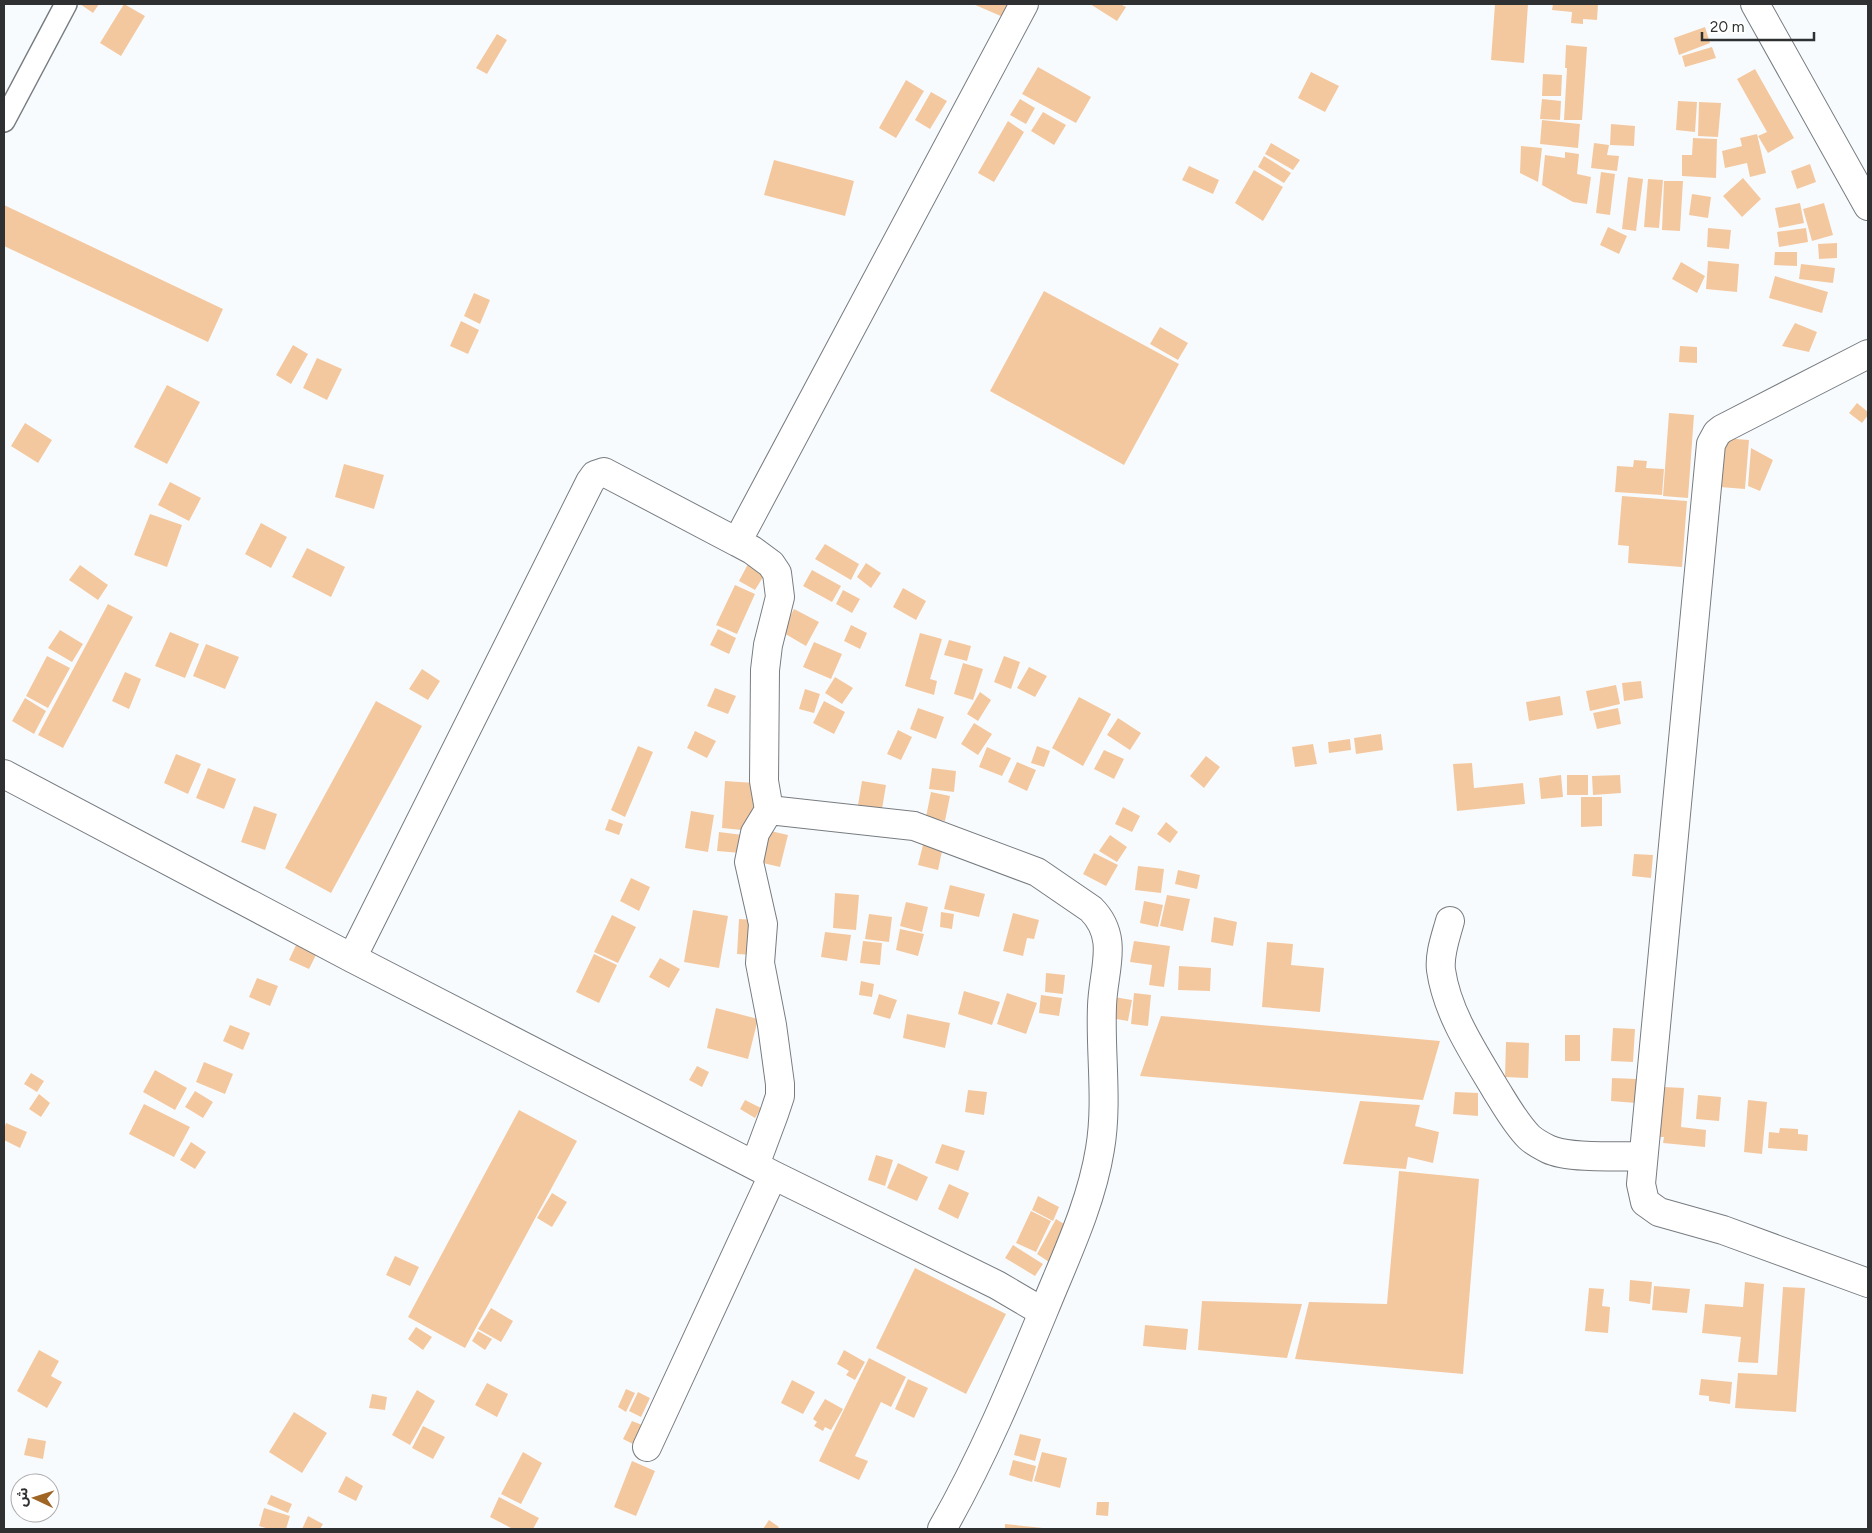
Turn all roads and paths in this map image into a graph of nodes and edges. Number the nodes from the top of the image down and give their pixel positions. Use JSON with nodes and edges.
{"nodes":[{"id":1,"x":66,"y":4,"type":"edge"},
{"id":2,"x":1024,"y":4,"type":"edge"},
{"id":3,"x":1755,"y":4,"type":"edge"},
{"id":4,"x":4,"y":121,"type":"edge"},
{"id":5,"x":1868,"y":206,"type":"edge"},
{"id":6,"x":1868,"y":354,"type":"edge"},
{"id":7,"x":737,"y":542,"type":"junction"},
{"id":8,"x":4,"y":774,"type":"edge"},
{"id":9,"x":769,"y":810,"type":"junction"},
{"id":10,"x":1450,"y":921,"type":"dead end"},
{"id":11,"x":352,"y":958,"type":"junction"},
{"id":12,"x":1642,"y":1156,"type":"junction"},
{"id":13,"x":764,"y":1170,"type":"junction"},
{"id":14,"x":1868,"y":1283,"type":"edge"},
{"id":15,"x":1043,"y":1312,"type":"junction"},
{"id":16,"x":647,"y":1446,"type":"dead end"},
{"id":17,"x":942,"y":1529,"type":"edge"}],
"edges":[{"from":1,"to":4,"type":"lane"},
{"from":2,"to":7,"type":"street"},
{"from":3,"to":5,"type":"street"},
{"from":6,"to":12,"type":"street"},
{"from":7,"to":9,"type":"street"},
{"from":7,"to":11,"type":"street"},
{"from":8,"to":11,"type":"street"},
{"from":9,"to":13,"type":"street"},
{"from":9,"to":15,"type":"street"},
{"from":10,"to":12,"type":"street"},
{"from":11,"to":13,"type":"street"},
{"from":12,"to":14,"type":"street"},
{"from":13,"to":15,"type":"street"},
{"from":13,"to":16,"type":"street"},
{"from":15,"to":17,"type":"street"}]}
